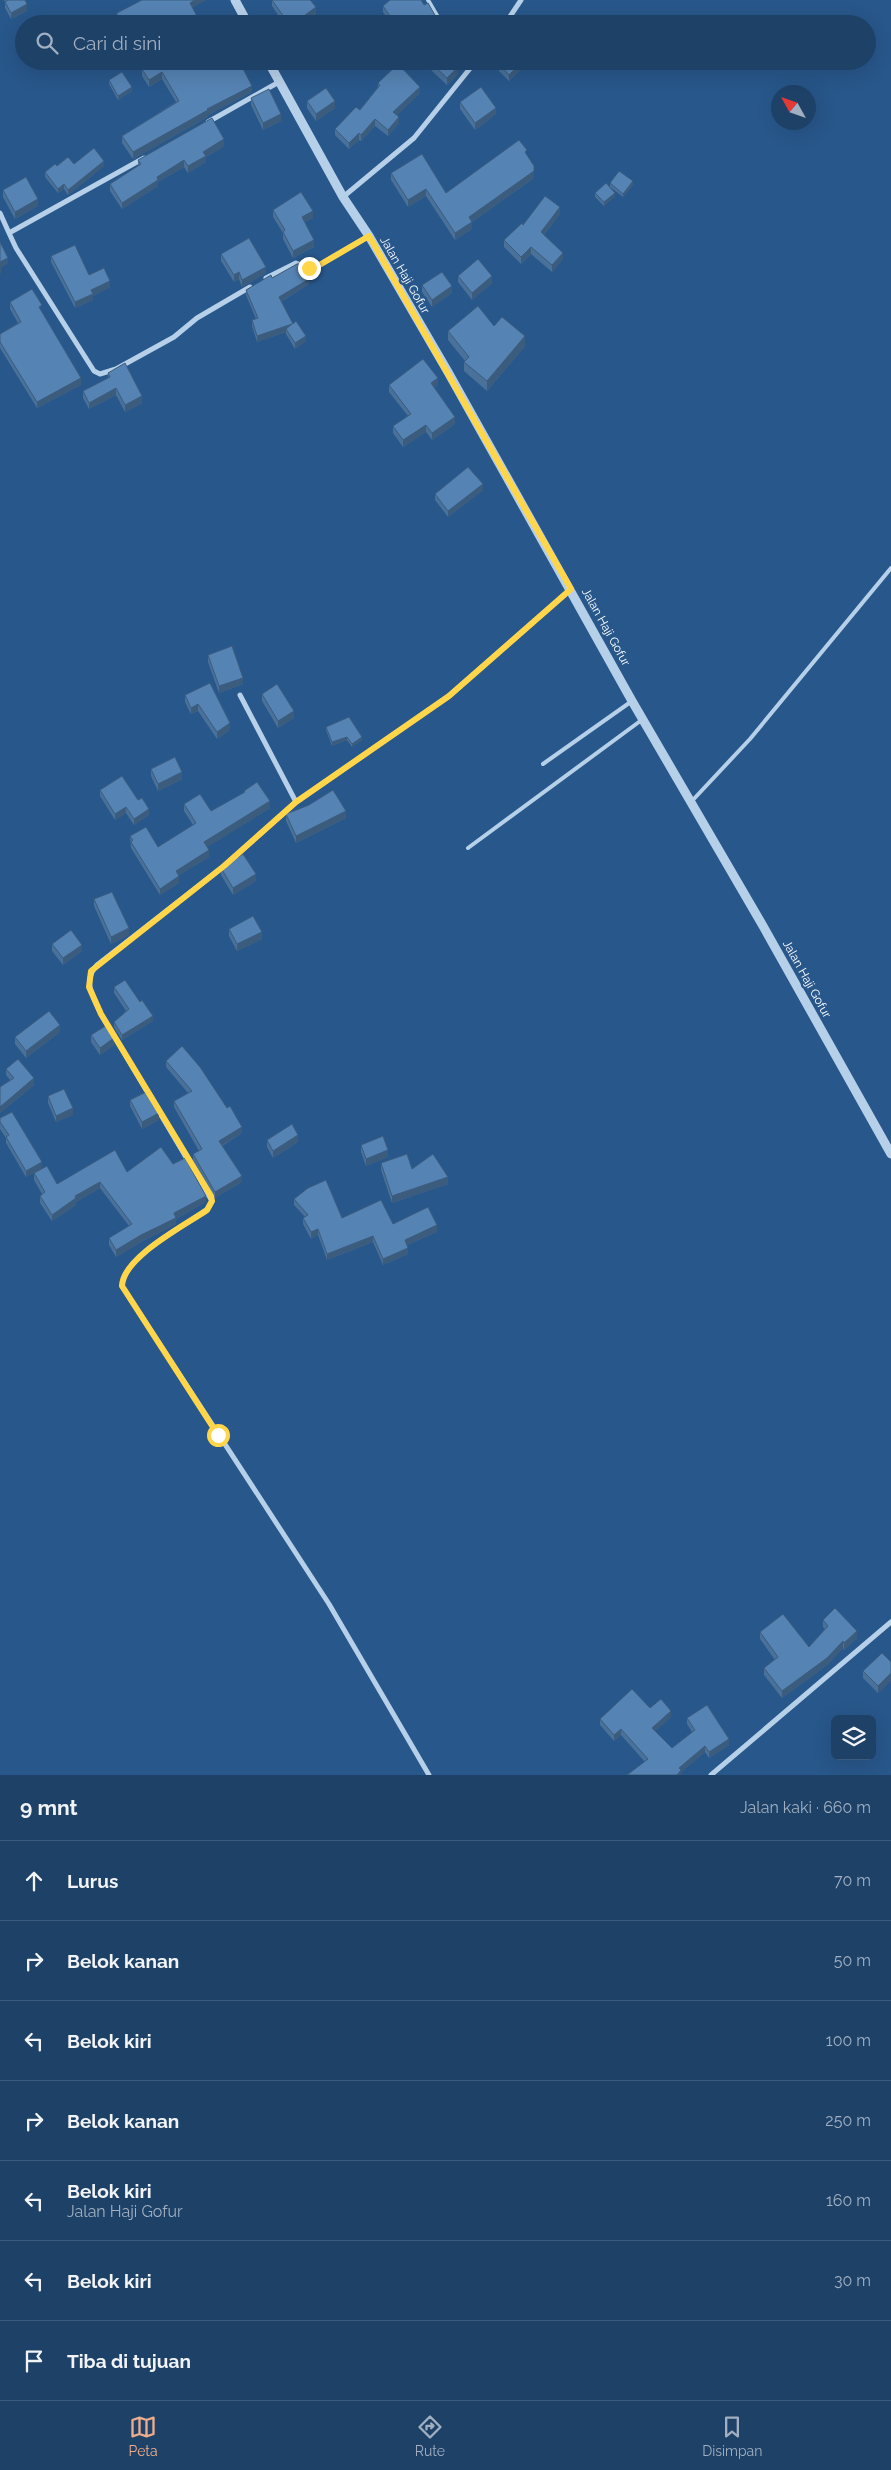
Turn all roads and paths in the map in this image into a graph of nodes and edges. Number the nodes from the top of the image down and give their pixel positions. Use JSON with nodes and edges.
{"nodes":[{"id":1,"x":235,"y":0,"type":"edge"},
{"id":2,"x":428,"y":0,"type":"edge"},
{"id":3,"x":521,"y":0,"type":"edge"},
{"id":4,"x":243,"y":15,"type":"edge"},
{"id":5,"x":437,"y":15,"type":"edge"},
{"id":6,"x":511,"y":15,"type":"edge"},
{"id":7,"x":273,"y":70,"type":"edge"},
{"id":8,"x":469,"y":70,"type":"edge"},
{"id":9,"x":279,"y":82,"type":"junction"},
{"id":10,"x":204,"y":124,"type":"edge"},
{"id":11,"x":154,"y":152,"type":"edge"},
{"id":12,"x":342,"y":197,"type":"junction"},
{"id":13,"x":0,"y":213,"type":"edge"},
{"id":14,"x":9,"y":233,"type":"junction"},
{"id":15,"x":369,"y":236,"type":"junction"},
{"id":16,"x":264,"y":280,"type":"edge"},
{"id":17,"x":256,"y":284,"type":"edge"},
{"id":18,"x":891,"y":568,"type":"edge"},
{"id":19,"x":571,"y":589,"type":"junction"},
{"id":20,"x":240,"y":695,"type":"dead end"},
{"id":21,"x":632,"y":700,"type":"junction"},
{"id":22,"x":643,"y":719,"type":"junction"},
{"id":23,"x":543,"y":764,"type":"dead end"},
{"id":24,"x":296,"y":802,"type":"junction"},
{"id":25,"x":692,"y":802,"type":"junction"},
{"id":26,"x":468,"y":848,"type":"dead end"},
{"id":27,"x":891,"y":1154,"type":"edge"},
{"id":28,"x":891,"y":1622,"type":"edge"},
{"id":29,"x":428,"y":1774,"type":"edge"},
{"id":30,"x":711,"y":1775,"type":"edge"}],
"edges":[{"from":1,"to":4,"type":"street"},
{"from":2,"to":5,"type":"lane"},
{"from":3,"to":6,"type":"street"},
{"from":7,"to":9,"type":"street","name":"Jalan Haji Gofur"},
{"from":8,"to":12,"type":"street"},
{"from":9,"to":10,"type":"street"},
{"from":9,"to":12,"type":"street","name":"Jalan Haji Gofur"},
{"from":11,"to":14,"type":"street"},
{"from":12,"to":15,"type":"street","name":"Jalan Haji Gofur"},
{"from":13,"to":14,"type":"street"},
{"from":14,"to":17,"type":"street"},
{"from":15,"to":16,"type":"street"},
{"from":15,"to":19,"type":"street","name":"Jalan Haji Gofur"},
{"from":18,"to":25,"type":"lane"},
{"from":19,"to":21,"type":"street","name":"Jalan Haji Gofur"},
{"from":19,"to":24,"type":"street"},
{"from":20,"to":24,"type":"street"},
{"from":21,"to":22,"type":"street","name":"Jalan Haji Gofur"},
{"from":21,"to":23,"type":"lane"},
{"from":22,"to":25,"type":"street","name":"Jalan Haji Gofur"},
{"from":22,"to":26,"type":"lane"},
{"from":24,"to":29,"type":"street"},
{"from":25,"to":27,"type":"street","name":"Jalan Haji Gofur"},
{"from":28,"to":30,"type":"street"}]}
